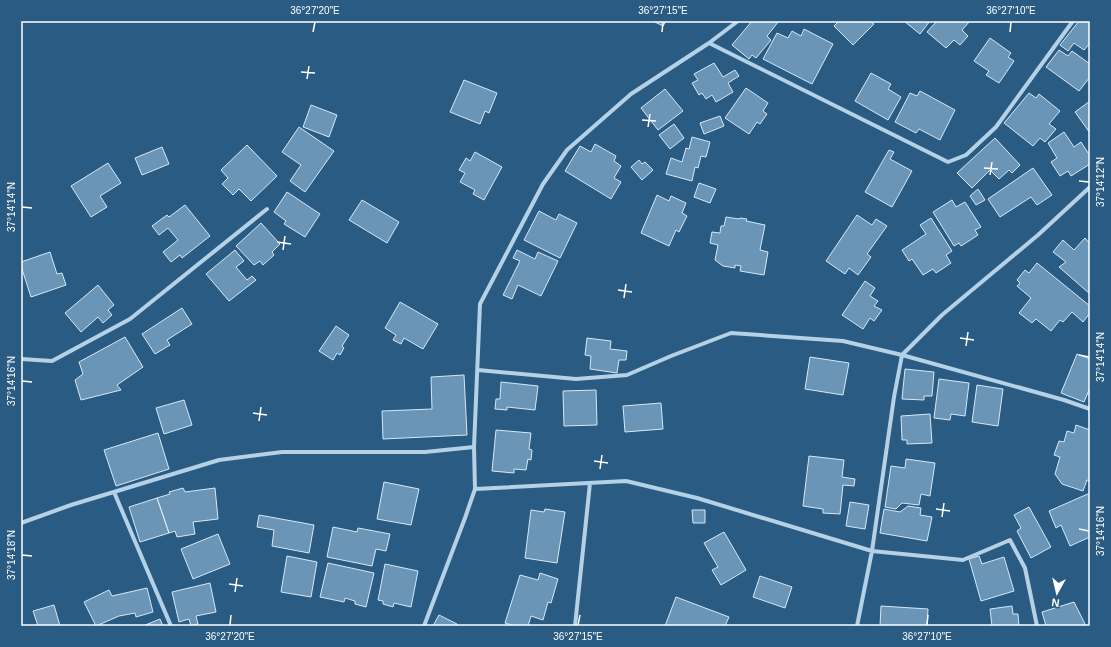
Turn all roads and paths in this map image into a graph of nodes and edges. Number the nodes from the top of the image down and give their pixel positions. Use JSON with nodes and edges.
{"nodes":[{"id":1,"x":738,"y":21,"type":"edge"},
{"id":2,"x":1073,"y":21,"type":"edge"},
{"id":3,"x":709,"y":43,"type":"junction"},
{"id":4,"x":1090,"y":187,"type":"edge"},
{"id":5,"x":267,"y":209,"type":"dead end"},
{"id":6,"x":902,"y":355,"type":"junction"},
{"id":7,"x":21,"y":359,"type":"edge"},
{"id":8,"x":478,"y":370,"type":"junction"},
{"id":9,"x":1090,"y":409,"type":"edge"},
{"id":10,"x":474,"y":447,"type":"junction"},
{"id":11,"x":590,"y":483,"type":"junction"},
{"id":12,"x":475,"y":489,"type":"junction"},
{"id":13,"x":114,"y":492,"type":"junction"},
{"id":14,"x":21,"y":523,"type":"edge"},
{"id":15,"x":872,"y":551,"type":"junction"},
{"id":16,"x":171,"y":626,"type":"edge"},
{"id":17,"x":424,"y":626,"type":"edge"},
{"id":18,"x":575,"y":626,"type":"edge"},
{"id":19,"x":857,"y":626,"type":"edge"},
{"id":20,"x":1038,"y":626,"type":"edge"}],
"edges":[{"from":1,"to":3,"type":"street"},
{"from":2,"to":3,"type":"street"},
{"from":3,"to":8,"type":"street"},
{"from":4,"to":6,"type":"street"},
{"from":5,"to":7,"type":"street"},
{"from":6,"to":8,"type":"street"},
{"from":6,"to":9,"type":"street"},
{"from":6,"to":15,"type":"street"},
{"from":8,"to":10,"type":"street"},
{"from":10,"to":12,"type":"street"},
{"from":10,"to":13,"type":"street"},
{"from":11,"to":12,"type":"street"},
{"from":11,"to":15,"type":"street"},
{"from":11,"to":18,"type":"street"},
{"from":12,"to":17,"type":"street"},
{"from":13,"to":14,"type":"street"},
{"from":13,"to":16,"type":"street"},
{"from":15,"to":19,"type":"street"},
{"from":15,"to":20,"type":"street"}]}
